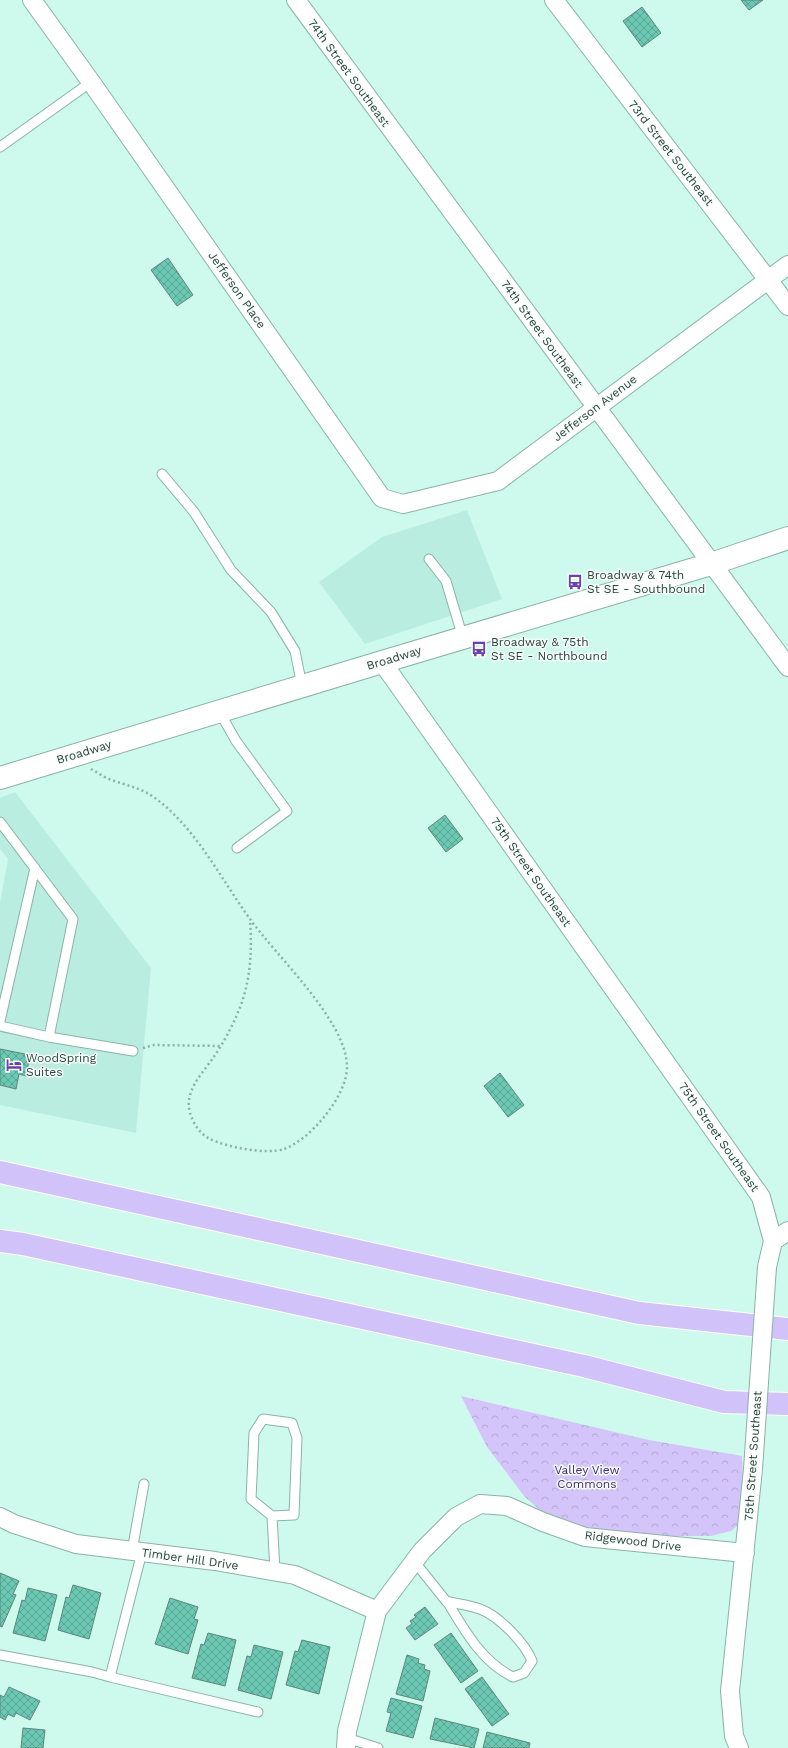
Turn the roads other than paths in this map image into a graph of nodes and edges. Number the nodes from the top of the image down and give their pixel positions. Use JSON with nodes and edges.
{"nodes":[{"id":1,"x":32,"y":0,"type":"edge"},
{"id":2,"x":296,"y":0,"type":"edge"},
{"id":3,"x":554,"y":0,"type":"edge"},
{"id":4,"x":91,"y":82,"type":"junction"},
{"id":5,"x":0,"y":147,"type":"edge"},
{"id":6,"x":788,"y":265,"type":"edge"},
{"id":7,"x":769,"y":279,"type":"junction"},
{"id":8,"x":788,"y":306,"type":"edge"},
{"id":9,"x":596,"y":408,"type":"junction"},
{"id":10,"x":162,"y":474,"type":"dead end"},
{"id":11,"x":382,"y":498,"type":"joint"},
{"id":12,"x":788,"y":538,"type":"edge"},
{"id":13,"x":429,"y":559,"type":"dead end"},
{"id":14,"x":711,"y":564,"type":"junction"},
{"id":15,"x":463,"y":638,"type":"junction"},
{"id":16,"x":382,"y":662,"type":"junction"},
{"id":17,"x":788,"y":668,"type":"edge"},
{"id":18,"x":302,"y":686,"type":"junction"},
{"id":19,"x":219,"y":711,"type":"junction"},
{"id":20,"x":0,"y":778,"type":"edge"},
{"id":21,"x":0,"y":822,"type":"edge"},
{"id":22,"x":237,"y":848,"type":"dead end"},
{"id":23,"x":35,"y":868,"type":"junction"},
{"id":24,"x":0,"y":1020,"type":"edge"},
{"id":25,"x":0,"y":1026,"type":"edge"},
{"id":26,"x":49,"y":1037,"type":"junction"},
{"id":27,"x":133,"y":1051,"type":"road end"},
{"id":28,"x":0,"y":1172,"type":"edge"},
{"id":29,"x":788,"y":1231,"type":"edge"},
{"id":30,"x":0,"y":1241,"type":"edge"},
{"id":31,"x":773,"y":1241,"type":"junction"},
{"id":32,"x":788,"y":1329,"type":"edge"},
{"id":33,"x":788,"y":1404,"type":"edge"},
{"id":34,"x":144,"y":1484,"type":"dead end"},
{"id":35,"x":272,"y":1516,"type":"junction"},
{"id":36,"x":0,"y":1517,"type":"edge"},
{"id":37,"x":137,"y":1551,"type":"junction"},
{"id":38,"x":746,"y":1553,"type":"junction"},
{"id":39,"x":414,"y":1561,"type":"junction"},
{"id":40,"x":275,"y":1571,"type":"junction"},
{"id":41,"x":446,"y":1601,"type":"junction"},
{"id":42,"x":377,"y":1611,"type":"junction"},
{"id":43,"x":0,"y":1655,"type":"edge"},
{"id":44,"x":110,"y":1677,"type":"junction"},
{"id":45,"x":258,"y":1712,"type":"dead end"},
{"id":46,"x":347,"y":1743,"type":"edge"},
{"id":47,"x":378,"y":1748,"type":"edge"},
{"id":48,"x":740,"y":1748,"type":"edge"}],
"edges":[{"from":1,"to":4,"type":"street"},
{"from":2,"to":9,"type":"street","name":"74th Street Southeast"},
{"from":3,"to":7,"type":"street","name":"73rd Street Southeast"},
{"from":4,"to":5,"type":"lane"},
{"from":4,"to":11,"type":"street","name":"Jefferson Place"},
{"from":6,"to":7,"type":"street","name":"Jefferson Avenue"},
{"from":7,"to":8,"type":"street","name":"73rd Street Southeast"},
{"from":7,"to":9,"type":"street","name":"Jefferson Avenue"},
{"from":9,"to":11,"type":"street","name":"Jefferson Avenue"},
{"from":9,"to":14,"type":"street","name":"74th Street Southeast"},
{"from":10,"to":18,"type":"lane"},
{"from":12,"to":14,"type":"street","name":"Broadway"},
{"from":13,"to":15,"type":"lane"},
{"from":14,"to":15,"type":"street","name":"Broadway"},
{"from":14,"to":17,"type":"street","name":"74th Street Southeast"},
{"from":15,"to":16,"type":"street","name":"Broadway"},
{"from":16,"to":18,"type":"street","name":"Broadway"},
{"from":16,"to":31,"type":"street","name":"75th Street Southeast"},
{"from":18,"to":19,"type":"street","name":"Broadway"},
{"from":19,"to":20,"type":"street","name":"Broadway"},
{"from":19,"to":22,"type":"lane"},
{"from":21,"to":23,"type":"lane"},
{"from":23,"to":24,"type":"lane"},
{"from":23,"to":26,"type":"lane"},
{"from":25,"to":26,"type":"lane"},
{"from":26,"to":27,"type":"lane"},
{"from":28,"to":32,"type":"highway"},
{"from":29,"to":31,"type":"street"},
{"from":30,"to":33,"type":"highway"},
{"from":31,"to":38,"type":"street","name":"75th Street Southeast","bridge":true},
{"from":34,"to":37,"type":"lane"},
{"from":35,"to":35,"type":"lane"},
{"from":35,"to":40,"type":"lane"},
{"from":36,"to":37,"type":"street","name":"Timber Hill Drive"},
{"from":37,"to":40,"type":"street","name":"Timber Hill Drive"},
{"from":37,"to":44,"type":"lane"},
{"from":38,"to":39,"type":"street","name":"Ridgewood Drive"},
{"from":38,"to":48,"type":"street","name":"75th Street Southeast"},
{"from":39,"to":41,"type":"lane"},
{"from":39,"to":42,"type":"street","name":"Ridgewood Drive"},
{"from":40,"to":42,"type":"street","name":"Timber Hill Drive"},
{"from":41,"to":41,"type":"lane"},
{"from":42,"to":46,"type":"street","name":"Ridgewood Drive"},
{"from":43,"to":44,"type":"lane"},
{"from":44,"to":45,"type":"lane"},
{"from":46,"to":47,"type":"lane"}]}
